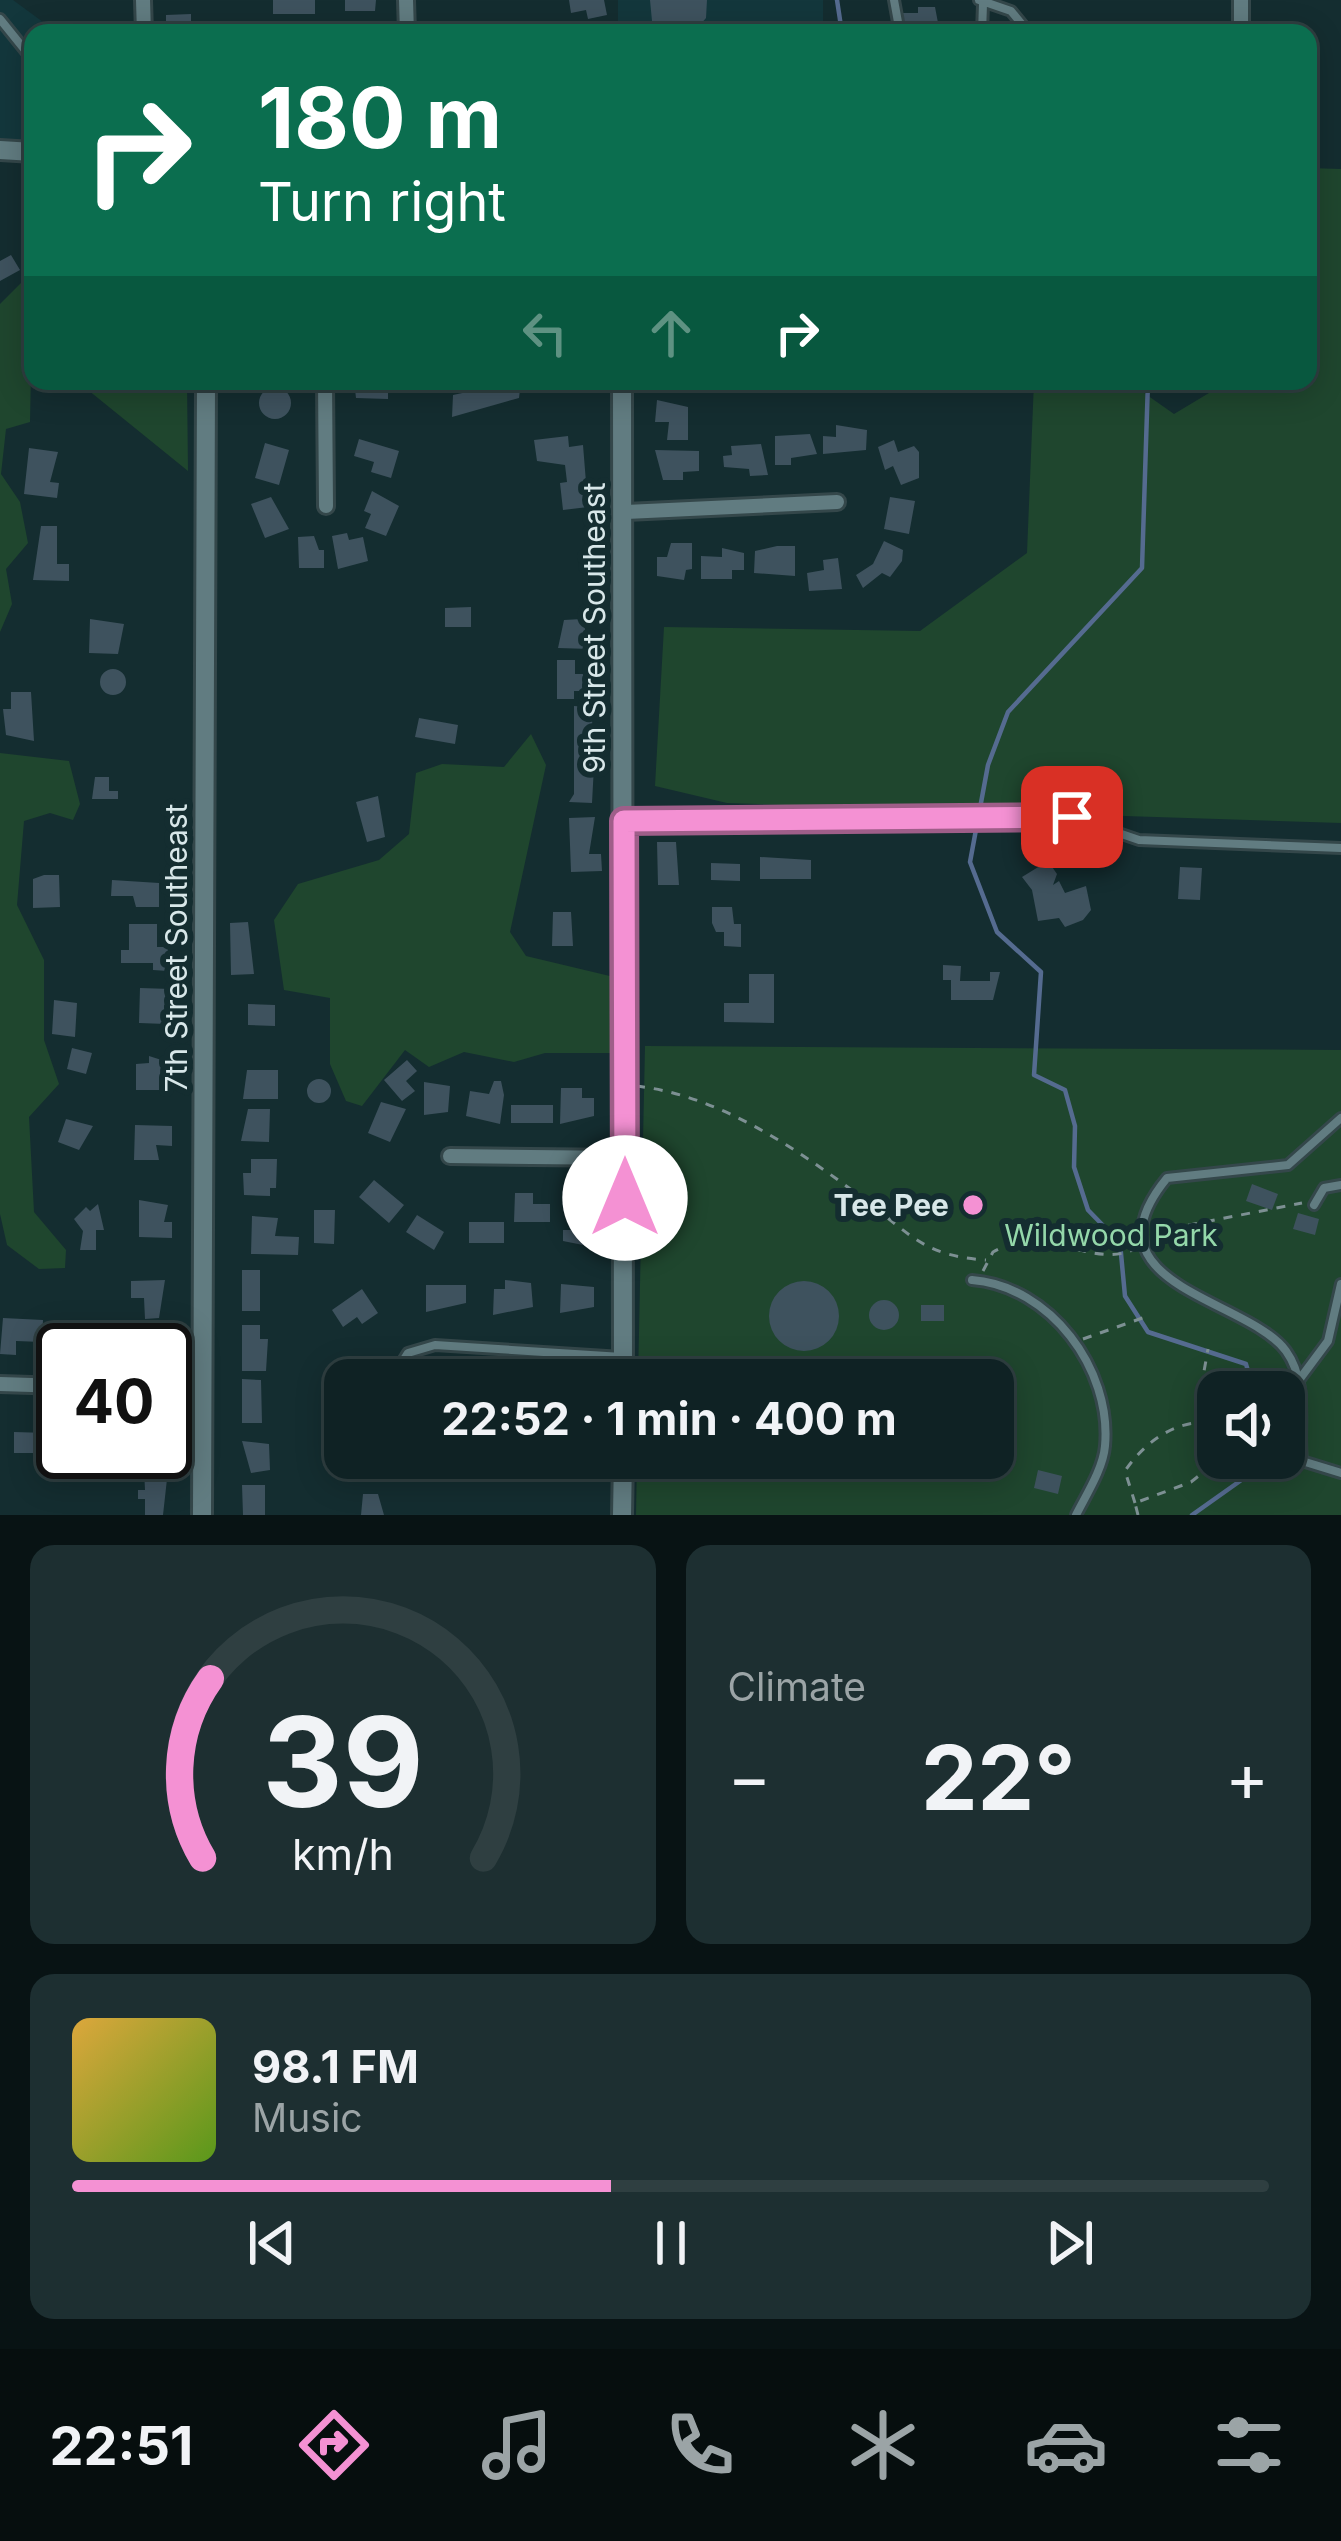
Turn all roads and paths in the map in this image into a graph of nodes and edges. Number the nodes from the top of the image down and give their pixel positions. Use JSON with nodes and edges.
{"nodes":[{"id":1,"x":981,"y":2,"type":"edge"},
{"id":2,"x":0,"y":20,"type":"edge"},
{"id":3,"x":1022,"y":24,"type":"edge"},
{"id":4,"x":24,"y":49,"type":"edge"},
{"id":5,"x":206,"y":390,"type":"edge"},
{"id":6,"x":326,"y":390,"type":"edge"},
{"id":7,"x":622,"y":390,"type":"edge"},
{"id":8,"x":838,"y":502,"type":"dead end"},
{"id":9,"x":326,"y":506,"type":"dead end"},
{"id":10,"x":626,"y":512,"type":"junction"},
{"id":11,"x":624,"y":821,"type":"junction"},
{"id":12,"x":1341,"y":848,"type":"edge"},
{"id":13,"x":626,"y":1085,"type":"junction"},
{"id":14,"x":1341,"y":1118,"type":"edge"},
{"id":15,"x":450,"y":1156,"type":"dead end"},
{"id":16,"x":626,"y":1158,"type":"junction"},
{"id":17,"x":1341,"y":1185,"type":"edge"},
{"id":18,"x":1315,"y":1203,"type":"joint"},
{"id":19,"x":1145,"y":1244,"type":"junction"},
{"id":20,"x":1125,"y":1254,"type":"dead end"},
{"id":21,"x":986,"y":1260,"type":"junction"},
{"id":22,"x":976,"y":1280,"type":"joint"},
{"id":23,"x":1341,"y":1284,"type":"edge"},
{"id":24,"x":1148,"y":1316,"type":"dead end"},
{"id":25,"x":1076,"y":1341,"type":"junction"},
{"id":26,"x":1208,"y":1349,"type":"dead end"},
{"id":27,"x":623,"y":1358,"type":"joint"},
{"id":28,"x":404,"y":1359,"type":"edge"},
{"id":29,"x":1204,"y":1371,"type":"edge"},
{"id":30,"x":1293,"y":1371,"type":"edge"},
{"id":31,"x":1305,"y":1373,"type":"edge"},
{"id":32,"x":0,"y":1384,"type":"edge"},
{"id":33,"x":36,"y":1385,"type":"edge"},
{"id":34,"x":192,"y":1391,"type":"edge"},
{"id":35,"x":203,"y":1391,"type":"junction"},
{"id":36,"x":1197,"y":1422,"type":"edge"},
{"id":37,"x":1104,"y":1453,"type":"junction"},
{"id":38,"x":1305,"y":1462,"type":"edge"},
{"id":39,"x":1126,"y":1471,"type":"junction"},
{"id":40,"x":1341,"y":1473,"type":"edge"},
{"id":41,"x":1197,"y":1478,"type":"edge"},
{"id":42,"x":622,"y":1479,"type":"edge"},
{"id":43,"x":1136,"y":1503,"type":"junction"},
{"id":44,"x":202,"y":1515,"type":"edge"},
{"id":45,"x":622,"y":1515,"type":"edge"},
{"id":46,"x":1076,"y":1515,"type":"edge"},
{"id":47,"x":1138,"y":1515,"type":"edge"}],
"edges":[{"from":1,"to":3,"type":"lane"},
{"from":2,"to":4,"type":"lane"},
{"from":5,"to":35,"type":"street","name":"7th Street Southeast"},
{"from":6,"to":9,"type":"street"},
{"from":7,"to":10,"type":"street","name":"9th Street Southeast"},
{"from":8,"to":10,"type":"street"},
{"from":10,"to":11,"type":"street","name":"9th Street Southeast"},
{"from":11,"to":12,"type":"lane"},
{"from":11,"to":13,"type":"street","name":"9th Street Southeast"},
{"from":13,"to":16,"type":"street","name":"9th Street Southeast"},
{"from":13,"to":21,"type":"path"},
{"from":14,"to":19,"type":"lane"},
{"from":15,"to":16,"type":"street"},
{"from":16,"to":27,"type":"street","name":"9th Street Southeast"},
{"from":17,"to":18,"type":"lane"},
{"from":18,"to":19,"type":"path"},
{"from":19,"to":30,"type":"lane"},
{"from":20,"to":21,"type":"path"},
{"from":21,"to":22,"type":"path"},
{"from":22,"to":25,"type":"lane"},
{"from":23,"to":31,"type":"lane"},
{"from":24,"to":25,"type":"path"},
{"from":25,"to":37,"type":"lane"},
{"from":26,"to":29,"type":"path"},
{"from":27,"to":28,"type":"lane"},
{"from":32,"to":33,"type":"street"},
{"from":34,"to":35,"type":"street"},
{"from":35,"to":44,"type":"street","name":"7th Street Southeast"},
{"from":36,"to":39,"type":"path"},
{"from":37,"to":39,"type":"path"},
{"from":37,"to":46,"type":"lane"},
{"from":38,"to":40,"type":"lane"},
{"from":39,"to":43,"type":"path"},
{"from":41,"to":43,"type":"path"},
{"from":42,"to":45,"type":"street"},
{"from":43,"to":47,"type":"path"}]}
